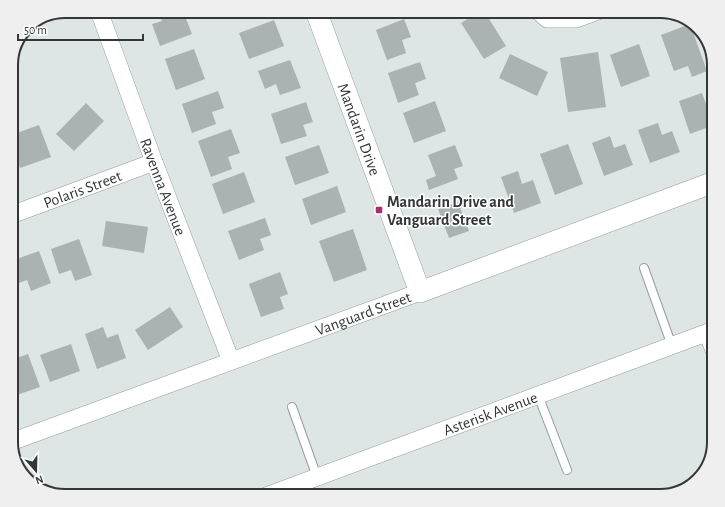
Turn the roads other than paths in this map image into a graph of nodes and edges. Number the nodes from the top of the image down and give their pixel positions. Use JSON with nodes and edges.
{"nodes":[{"id":1,"x":103,"y":18,"type":"edge"},
{"id":2,"x":319,"y":18,"type":"edge"},
{"id":3,"x":568,"y":18,"type":"edge"},
{"id":4,"x":579,"y":18,"type":"edge"},
{"id":5,"x":154,"y":162,"type":"junction"},
{"id":6,"x":707,"y":185,"type":"edge"},
{"id":7,"x":18,"y":212,"type":"edge"},
{"id":8,"x":644,"y":268,"type":"dead end"},
{"id":9,"x":420,"y":292,"type":"junction"},
{"id":10,"x":707,"y":333,"type":"edge"},
{"id":11,"x":672,"y":346,"type":"junction"},
{"id":12,"x":231,"y":361,"type":"junction"},
{"id":13,"x":538,"y":395,"type":"junction"},
{"id":14,"x":292,"y":407,"type":"dead end"},
{"id":15,"x":18,"y":439,"type":"edge"},
{"id":16,"x":567,"y":470,"type":"dead end"},
{"id":17,"x":317,"y":477,"type":"junction"},
{"id":18,"x":285,"y":489,"type":"edge"}],
"edges":[{"from":1,"to":5,"type":"street","name":"Ravenna Avenue"},
{"from":2,"to":9,"type":"street","name":"Mandarin Drive"},
{"from":3,"to":4,"type":"street"},
{"from":5,"to":7,"type":"street","name":"Polaris Street"},
{"from":5,"to":12,"type":"street","name":"Ravenna Avenue"},
{"from":6,"to":9,"type":"street","name":"Vanguard Street"},
{"from":8,"to":11,"type":"lane"},
{"from":9,"to":12,"type":"street","name":"Vanguard Street"},
{"from":10,"to":11,"type":"street","name":"Asterisk Avenue"},
{"from":11,"to":13,"type":"street","name":"Asterisk Avenue"},
{"from":12,"to":15,"type":"street","name":"Vanguard Street"},
{"from":13,"to":16,"type":"lane"},
{"from":13,"to":17,"type":"street","name":"Asterisk Avenue"},
{"from":14,"to":17,"type":"lane"},
{"from":17,"to":18,"type":"street","name":"Asterisk Avenue"}]}
